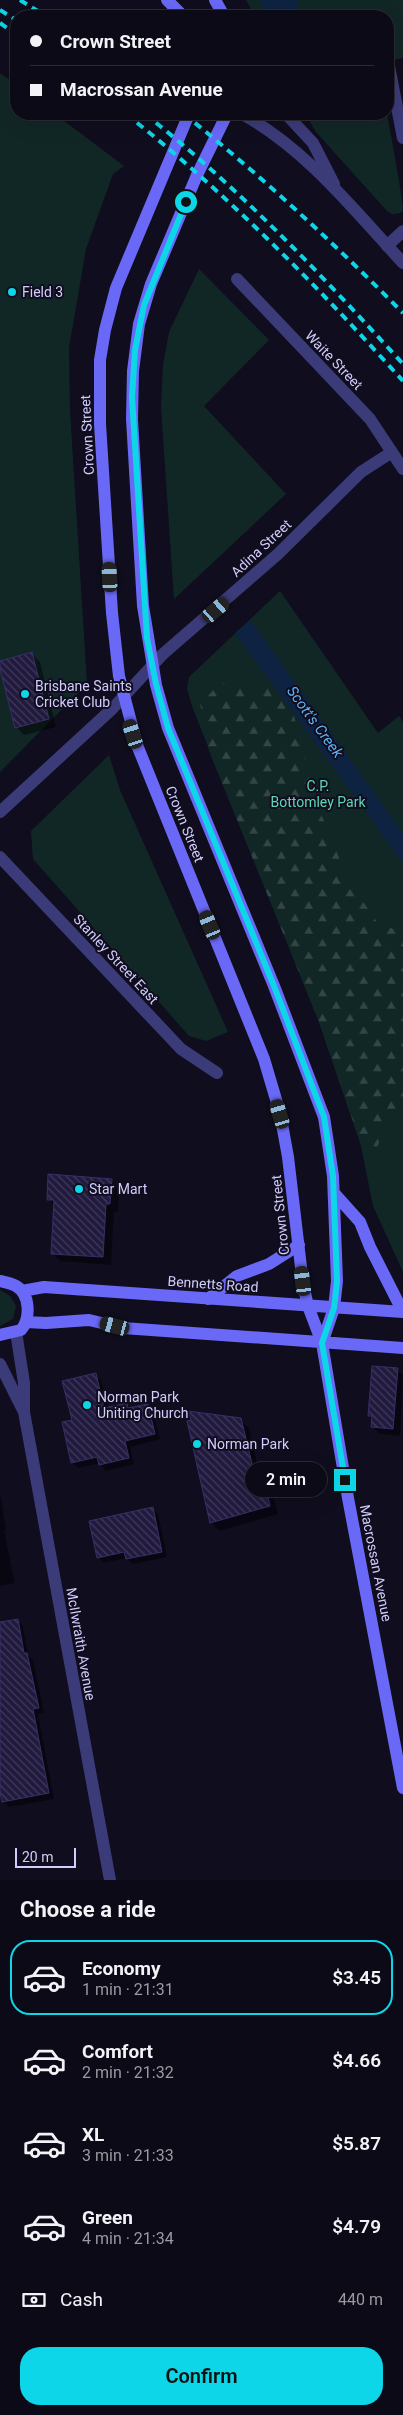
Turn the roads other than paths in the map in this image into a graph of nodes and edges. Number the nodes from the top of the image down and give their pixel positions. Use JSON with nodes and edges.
{"nodes":[{"id":1,"x":167,"y":0,"type":"edge"},
{"id":2,"x":177,"y":10,"type":"edge"},
{"id":3,"x":394,"y":92,"type":"edge"},
{"id":4,"x":186,"y":120,"type":"edge"},
{"id":5,"x":224,"y":120,"type":"edge"},
{"id":6,"x":253,"y":120,"type":"edge"},
{"id":7,"x":292,"y":120,"type":"edge"},
{"id":8,"x":403,"y":138,"type":"edge"},
{"id":9,"x":338,"y":193,"type":"junction"},
{"id":10,"x":403,"y":231,"type":"edge"},
{"id":11,"x":387,"y":246,"type":"junction"},
{"id":12,"x":403,"y":264,"type":"edge"},
{"id":13,"x":237,"y":279,"type":"dead end"},
{"id":14,"x":392,"y":452,"type":"junction"},
{"id":15,"x":403,"y":469,"type":"edge"},
{"id":16,"x":152,"y":665,"type":"junction"},
{"id":17,"x":124,"y":698,"type":"junction"},
{"id":18,"x":0,"y":812,"type":"edge"},
{"id":19,"x":0,"y":857,"type":"edge"},
{"id":20,"x":218,"y":1073,"type":"dead end"},
{"id":21,"x":334,"y":1193,"type":"junction"},
{"id":22,"x":299,"y":1245,"type":"junction"},
{"id":23,"x":0,"y":1281,"type":"edge"},
{"id":24,"x":22,"y":1291,"type":"junction"},
{"id":25,"x":208,"y":1299,"type":"junction"},
{"id":26,"x":308,"y":1306,"type":"junction"},
{"id":27,"x":334,"y":1308,"type":"junction"},
{"id":28,"x":403,"y":1312,"type":"edge"},
{"id":29,"x":26,"y":1322,"type":"junction"},
{"id":30,"x":16,"y":1332,"type":"junction"},
{"id":31,"x":0,"y":1335,"type":"edge"},
{"id":32,"x":322,"y":1343,"type":"junction"},
{"id":33,"x":403,"y":1348,"type":"edge"},
{"id":34,"x":0,"y":1364,"type":"edge"},
{"id":35,"x":24,"y":1412,"type":"junction"},
{"id":36,"x":403,"y":1788,"type":"edge"},
{"id":37,"x":110,"y":1880,"type":"edge"}],
"edges":[{"from":1,"to":2,"type":"main road"},
{"from":3,"to":8,"type":"street"},
{"from":4,"to":17,"type":"main road","name":"Crown Street"},
{"from":5,"to":16,"type":"main road","name":"Crown Street"},
{"from":6,"to":9,"type":"street"},
{"from":7,"to":9,"type":"street"},
{"from":9,"to":11,"type":"street"},
{"from":10,"to":11,"type":"street"},
{"from":11,"to":12,"type":"street"},
{"from":13,"to":14,"type":"street","name":"Waite Street"},
{"from":14,"to":15,"type":"street","name":"Waite Street"},
{"from":14,"to":16,"type":"street","name":"Adina Street"},
{"from":16,"to":17,"type":"street","name":"Adina Street"},
{"from":16,"to":21,"type":"main road","name":"Crown Street"},
{"from":17,"to":18,"type":"street","name":"Adina Street"},
{"from":17,"to":22,"type":"main road","name":"Crown Street"},
{"from":19,"to":20,"type":"street","name":"Stanley Street East"},
{"from":21,"to":27,"type":"main road","name":"Crown Street"},
{"from":21,"to":28,"type":"main road"},
{"from":22,"to":25,"type":"main road"},
{"from":22,"to":26,"type":"main road","name":"Crown Street"},
{"from":23,"to":24,"type":"main road"},
{"from":24,"to":25,"type":"main road","name":"Bennetts Road"},
{"from":24,"to":29,"type":"main road"},
{"from":25,"to":26,"type":"main road","name":"Bennetts Road"},
{"from":26,"to":27,"type":"main road","name":"Bennetts Road"},
{"from":26,"to":32,"type":"main road","name":"Crown Street"},
{"from":27,"to":28,"type":"main road","name":"Bennetts Road"},
{"from":27,"to":32,"type":"main road","name":"Crown Street"},
{"from":29,"to":30,"type":"main road"},
{"from":29,"to":32,"type":"main road"},
{"from":30,"to":31,"type":"main road"},
{"from":30,"to":35,"type":"street","name":"McIlwraith Avenue"},
{"from":32,"to":33,"type":"main road"},
{"from":32,"to":36,"type":"main road","name":"Macrossan Avenue"},
{"from":34,"to":35,"type":"street","name":"McIlwraith Avenue"},
{"from":35,"to":37,"type":"street","name":"McIlwraith Avenue"}]}
